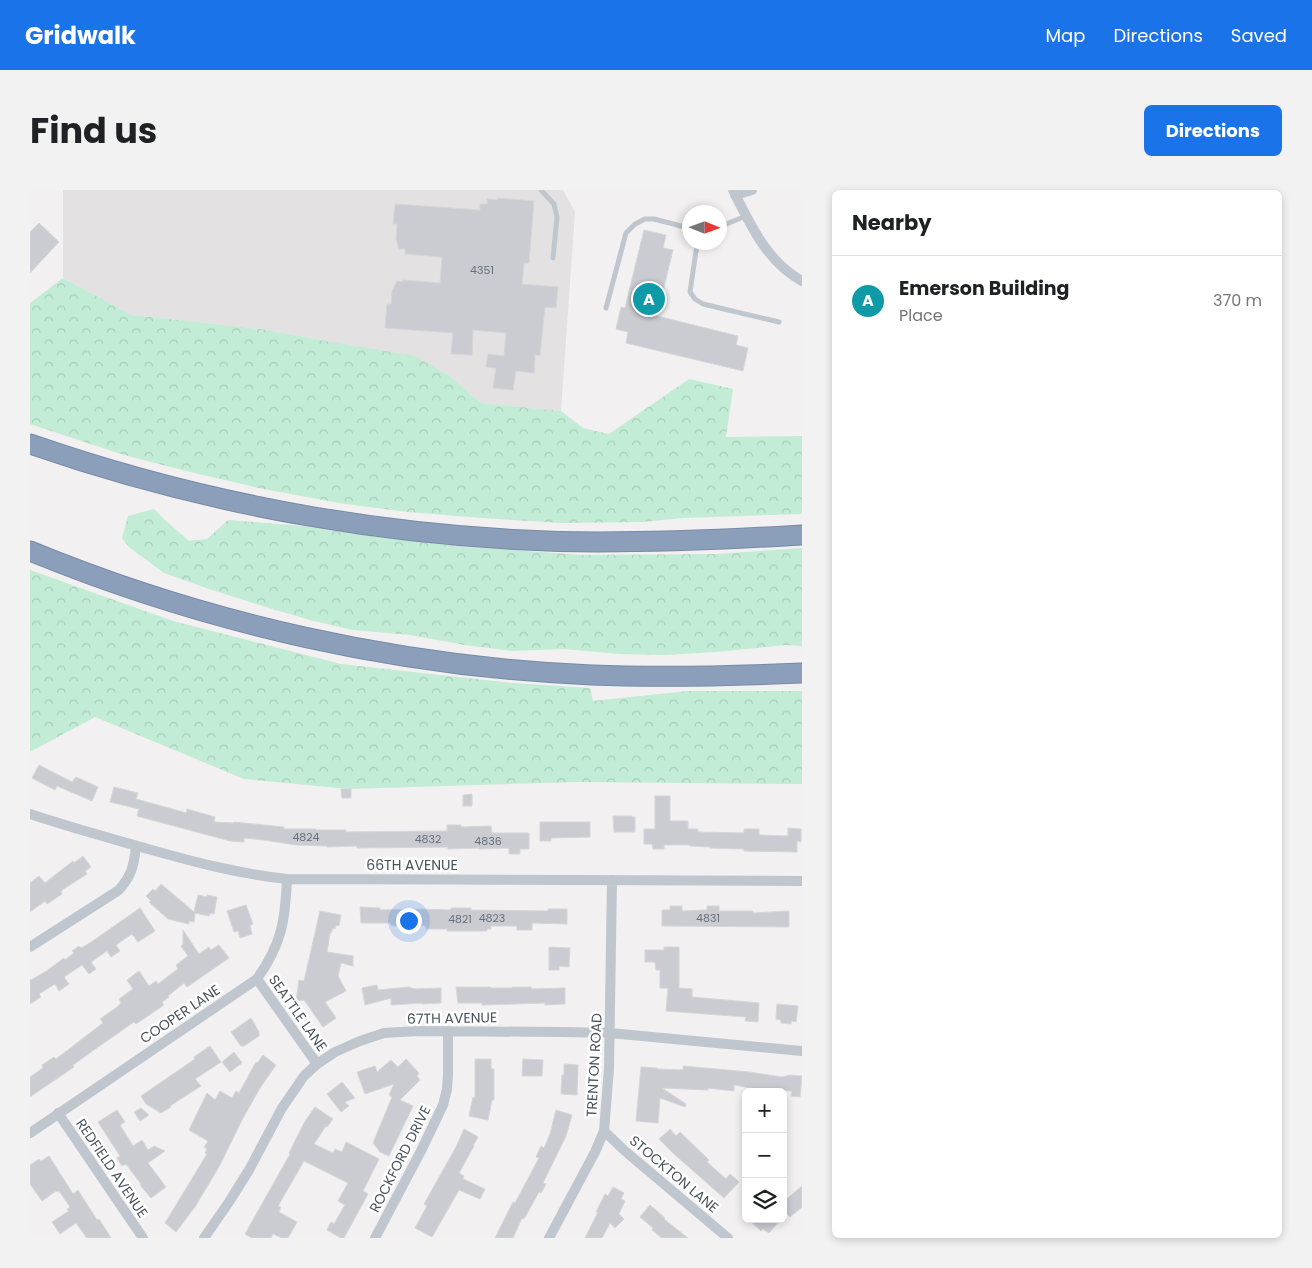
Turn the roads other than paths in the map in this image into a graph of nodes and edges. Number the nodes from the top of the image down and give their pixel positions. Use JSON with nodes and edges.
{"nodes":[{"id":1,"x":541,"y":190,"type":"edge"},
{"id":2,"x":752,"y":190,"type":"edge"},
{"id":3,"x":734,"y":192,"type":"edge"},
{"id":4,"x":746,"y":215,"type":"junction"},
{"id":5,"x":727,"y":224,"type":"edge"},
{"id":6,"x":682,"y":226,"type":"edge"},
{"id":7,"x":696,"y":250,"type":"edge"},
{"id":8,"x":554,"y":258,"type":"dead end"},
{"id":9,"x":802,"y":281,"type":"edge"},
{"id":10,"x":606,"y":308,"type":"dead end"},
{"id":11,"x":779,"y":322,"type":"dead end"},
{"id":12,"x":30,"y":444,"type":"edge"},
{"id":13,"x":802,"y":535,"type":"edge"},
{"id":14,"x":30,"y":551,"type":"edge"},
{"id":15,"x":802,"y":673,"type":"edge"},
{"id":16,"x":30,"y":814,"type":"edge"},
{"id":17,"x":136,"y":846,"type":"junction"},
{"id":18,"x":287,"y":879,"type":"junction"},
{"id":19,"x":612,"y":880,"type":"junction"},
{"id":20,"x":802,"y":881,"type":"edge"},
{"id":21,"x":30,"y":947,"type":"edge"},
{"id":22,"x":257,"y":979,"type":"junction"},
{"id":23,"x":448,"y":1031,"type":"junction"},
{"id":24,"x":610,"y":1033,"type":"junction"},
{"id":25,"x":802,"y":1050,"type":"edge"},
{"id":26,"x":317,"y":1064,"type":"junction"},
{"id":27,"x":58,"y":1114,"type":"junction"},
{"id":28,"x":604,"y":1131,"type":"junction"},
{"id":29,"x":30,"y":1133,"type":"edge"},
{"id":30,"x":143,"y":1238,"type":"edge"},
{"id":31,"x":204,"y":1238,"type":"edge"},
{"id":32,"x":375,"y":1238,"type":"edge"},
{"id":33,"x":549,"y":1238,"type":"edge"},
{"id":34,"x":728,"y":1238,"type":"edge"}],
"edges":[{"from":1,"to":8,"type":"lane"},
{"from":2,"to":3,"type":"street"},
{"from":3,"to":4,"type":"street"},
{"from":4,"to":5,"type":"lane"},
{"from":4,"to":9,"type":"street"},
{"from":6,"to":10,"type":"lane"},
{"from":7,"to":11,"type":"lane"},
{"from":12,"to":13,"type":"highway"},
{"from":14,"to":15,"type":"highway"},
{"from":16,"to":17,"type":"street","name":"66TH AVENUE"},
{"from":17,"to":18,"type":"street","name":"66TH AVENUE"},
{"from":17,"to":21,"type":"street"},
{"from":18,"to":19,"type":"street","name":"66TH AVENUE"},
{"from":18,"to":22,"type":"street","name":"COOPER LANE"},
{"from":19,"to":20,"type":"street","name":"66TH AVENUE"},
{"from":19,"to":24,"type":"street","name":"TRENTON ROAD"},
{"from":22,"to":26,"type":"street","name":"SEATTLE LANE"},
{"from":22,"to":27,"type":"street","name":"COOPER LANE"},
{"from":23,"to":24,"type":"street","name":"67TH AVENUE"},
{"from":23,"to":26,"type":"street","name":"67TH AVENUE"},
{"from":23,"to":32,"type":"street","name":"ROCKFORD DRIVE"},
{"from":24,"to":25,"type":"street","name":"67TH AVENUE"},
{"from":24,"to":28,"type":"street","name":"TRENTON ROAD"},
{"from":26,"to":31,"type":"street","name":"67TH AVENUE"},
{"from":27,"to":29,"type":"street","name":"COOPER LANE"},
{"from":27,"to":30,"type":"street","name":"REDFIELD AVENUE"},
{"from":28,"to":33,"type":"street","name":"TRENTON ROAD"},
{"from":28,"to":34,"type":"street","name":"STOCKTON LANE"}]}
